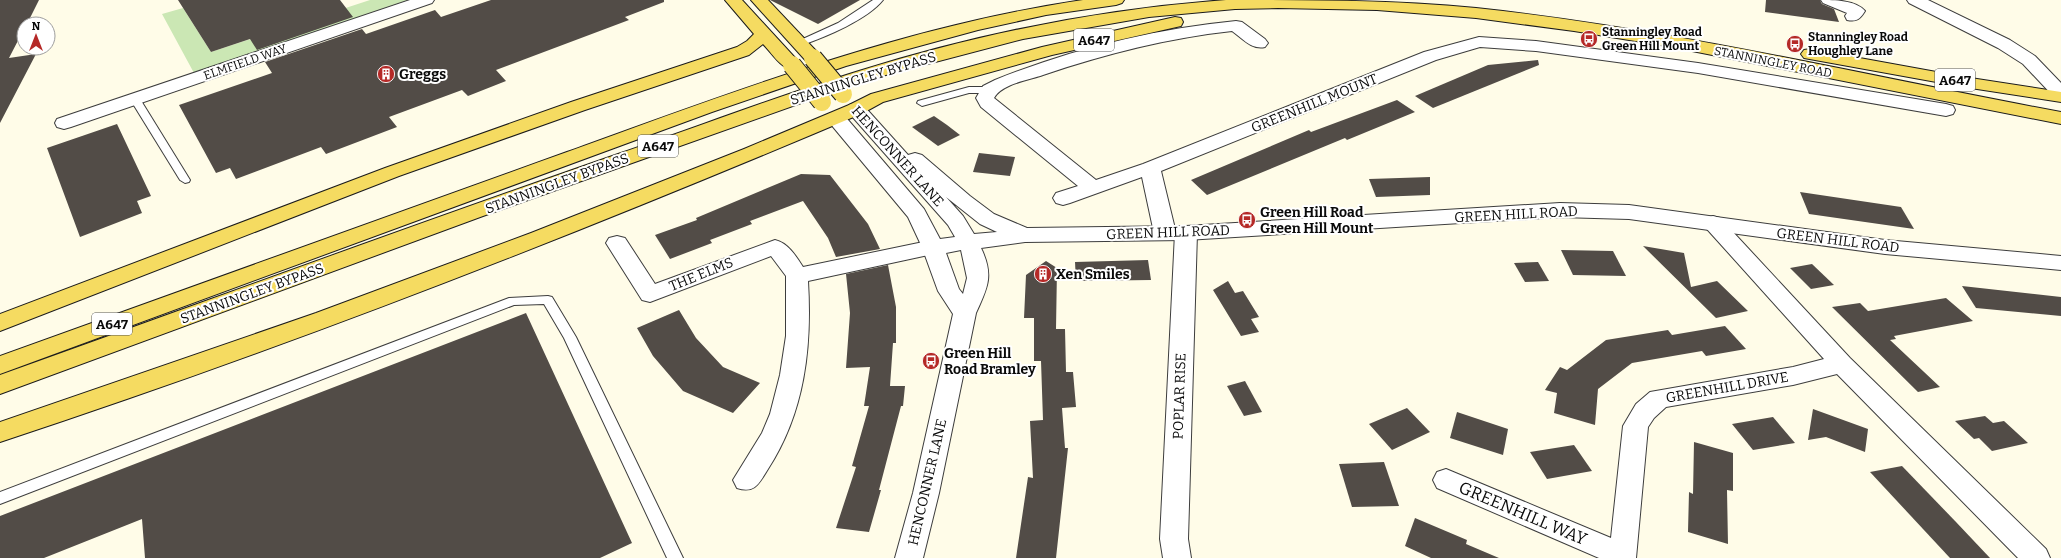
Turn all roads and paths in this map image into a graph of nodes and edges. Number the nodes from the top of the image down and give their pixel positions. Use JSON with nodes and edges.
{"nodes":[{"id":1,"x":426,"y":0,"type":"edge"},
{"id":2,"x":733,"y":0,"type":"edge"},
{"id":3,"x":759,"y":0,"type":"edge"},
{"id":4,"x":879,"y":0,"type":"edge"},
{"id":5,"x":1116,"y":0,"type":"edge"},
{"id":6,"x":1481,"y":0,"type":"edge"},
{"id":7,"x":1829,"y":0,"type":"edge"},
{"id":8,"x":1915,"y":0,"type":"edge"},
{"id":9,"x":1339,"y":3,"type":"junction"},
{"id":10,"x":1854,"y":16,"type":"dead end"},
{"id":11,"x":764,"y":33,"type":"junction"},
{"id":12,"x":1479,"y":42,"type":"joint"},
{"id":13,"x":799,"y":43,"type":"junction"},
{"id":14,"x":1259,"y":43,"type":"dead end"},
{"id":15,"x":989,"y":90,"type":"junction"},
{"id":16,"x":2061,"y":94,"type":"edge"},
{"id":17,"x":2061,"y":97,"type":"edge"},
{"id":18,"x":135,"y":99,"type":"junction"},
{"id":19,"x":922,"y":103,"type":"dead end"},
{"id":20,"x":856,"y":109,"type":"junction"},
{"id":21,"x":1946,"y":110,"type":"dead end"},
{"id":22,"x":836,"y":118,"type":"junction"},
{"id":23,"x":2061,"y":118,"type":"edge"},
{"id":24,"x":64,"y":123,"type":"dead end"},
{"id":25,"x":889,"y":144,"type":"junction"},
{"id":26,"x":1150,"y":168,"type":"junction"},
{"id":27,"x":185,"y":180,"type":"dead end"},
{"id":28,"x":1093,"y":188,"type":"junction"},
{"id":29,"x":1062,"y":198,"type":"dead end"},
{"id":30,"x":1714,"y":223,"type":"junction"},
{"id":31,"x":1176,"y":233,"type":"junction"},
{"id":32,"x":1025,"y":235,"type":"junction"},
{"id":33,"x":968,"y":241,"type":"junction"},
{"id":34,"x":617,"y":243,"type":"dead end"},
{"id":35,"x":933,"y":247,"type":"junction"},
{"id":36,"x":2061,"y":262,"type":"edge"},
{"id":37,"x":796,"y":276,"type":"junction"},
{"id":38,"x":965,"y":313,"type":"junction"},
{"id":39,"x":0,"y":323,"type":"edge"},
{"id":40,"x":1842,"y":364,"type":"junction"},
{"id":41,"x":0,"y":365,"type":"edge"},
{"id":42,"x":0,"y":385,"type":"edge"},
{"id":43,"x":0,"y":432,"type":"edge"},
{"id":44,"x":746,"y":480,"type":"dead end"},
{"id":45,"x":1446,"y":480,"type":"dead end"},
{"id":46,"x":0,"y":498,"type":"edge"},
{"id":47,"x":1622,"y":557,"type":"edge"},
{"id":48,"x":675,"y":558,"type":"edge"},
{"id":49,"x":909,"y":558,"type":"edge"},
{"id":50,"x":1177,"y":558,"type":"edge"},
{"id":51,"x":2036,"y":558,"type":"edge"}],
"edges":[{"from":1,"to":18,"type":"street","name":"ELMFIELD WAY"},
{"from":2,"to":11,"type":"main road"},
{"from":3,"to":13,"type":"main road","name":"HENCONNER LANE"},
{"from":4,"to":13,"type":"lane"},
{"from":5,"to":41,"type":"main road","name":"STANNINGLEY BYPASS","number":"A647"},
{"from":6,"to":17,"type":"main road","name":"STANNINGLEY ROAD","number":"A647"},
{"from":7,"to":10,"type":"street"},
{"from":8,"to":16,"type":"street"},
{"from":9,"to":20,"type":"main road","number":"A647"},
{"from":9,"to":23,"type":"main road","name":"STANNINGLEY ROAD","number":"A647"},
{"from":9,"to":42,"type":"main road","name":"STANNINGLEY BYPASS","number":"A647"},
{"from":11,"to":22,"type":"main road","bridge":true},
{"from":11,"to":39,"type":"main road"},
{"from":12,"to":21,"type":"street","name":"STANNINGLEY ROAD"},
{"from":12,"to":26,"type":"street","name":"GREENHILL MOUNT"},
{"from":13,"to":20,"type":"main road","name":"HENCONNER LANE","bridge":true},
{"from":14,"to":15,"type":"street"},
{"from":15,"to":19,"type":"lane"},
{"from":15,"to":28,"type":"street"},
{"from":18,"to":24,"type":"street","name":"ELMFIELD WAY"},
{"from":18,"to":27,"type":"lane"},
{"from":20,"to":22,"type":"main road","number":"A647"},
{"from":20,"to":25,"type":"street","name":"HENCONNER LANE"},
{"from":22,"to":35,"type":"street","name":"HENCONNER LANE"},
{"from":22,"to":43,"type":"main road","number":"A647"},
{"from":25,"to":32,"type":"street"},
{"from":25,"to":33,"type":"street","name":"HENCONNER LANE"},
{"from":26,"to":28,"type":"street","name":"GREENHILL MOUNT"},
{"from":26,"to":31,"type":"street"},
{"from":28,"to":29,"type":"street","name":"GREENHILL MOUNT"},
{"from":30,"to":31,"type":"street","name":"GREEN HILL ROAD"},
{"from":30,"to":36,"type":"street","name":"GREEN HILL ROAD"},
{"from":30,"to":40,"type":"street"},
{"from":31,"to":32,"type":"street","name":"GREEN HILL ROAD"},
{"from":31,"to":50,"type":"street","name":"POPLAR RISE"},
{"from":32,"to":33,"type":"street","name":"GREEN HILL ROAD"},
{"from":33,"to":35,"type":"street"},
{"from":33,"to":38,"type":"street","name":"HENCONNER LANE"},
{"from":34,"to":37,"type":"street","name":"THE ELMS"},
{"from":35,"to":37,"type":"street"},
{"from":35,"to":38,"type":"street","name":"HENCONNER LANE"},
{"from":37,"to":44,"type":"street","name":"THE ELMS"},
{"from":38,"to":49,"type":"street","name":"HENCONNER LANE"},
{"from":40,"to":47,"type":"street","name":"GREENHILL DRIVE"},
{"from":40,"to":51,"type":"street"},
{"from":45,"to":47,"type":"street","name":"GREENHILL WAY"},
{"from":46,"to":48,"type":"lane"}]}
